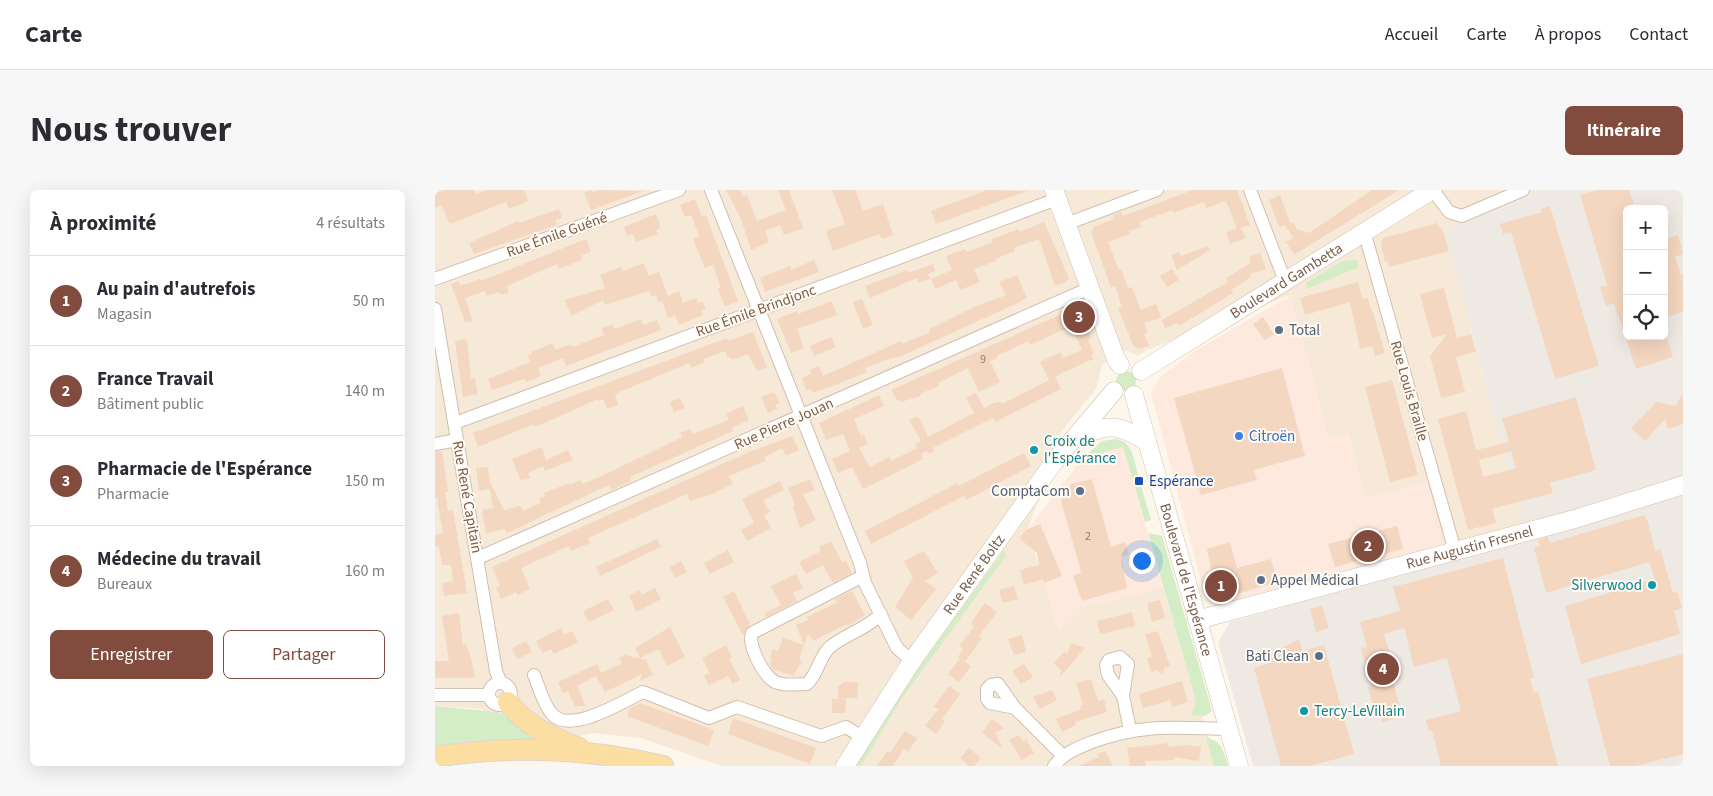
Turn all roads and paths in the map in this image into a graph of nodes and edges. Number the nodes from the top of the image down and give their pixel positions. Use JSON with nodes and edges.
{"nodes":[{"id":1,"x":679,"y":190,"type":"edge"},
{"id":2,"x":711,"y":190,"type":"edge"},
{"id":3,"x":1157,"y":190,"type":"edge"},
{"id":4,"x":1250,"y":190,"type":"edge"},
{"id":5,"x":1433,"y":190,"type":"edge"},
{"id":6,"x":1523,"y":190,"type":"edge"},
{"id":7,"x":1056,"y":195,"type":"edge"},
{"id":8,"x":1066,"y":224,"type":"junction"},
{"id":9,"x":1364,"y":231,"type":"junction"},
{"id":10,"x":435,"y":279,"type":"edge"},
{"id":11,"x":1285,"y":281,"type":"junction"},
{"id":12,"x":1090,"y":288,"type":"junction"},
{"id":13,"x":435,"y":309,"type":"edge"},
{"id":14,"x":759,"y":310,"type":"junction"},
{"id":15,"x":437,"y":339,"type":"edge"},
{"id":16,"x":1120,"y":365,"type":"junction"},
{"id":17,"x":1141,"y":371,"type":"junction"},
{"id":18,"x":1114,"y":390,"type":"junction"},
{"id":19,"x":1134,"y":396,"type":"junction"},
{"id":20,"x":801,"y":416,"type":"junction"},
{"id":21,"x":455,"y":424,"type":"junction"},
{"id":22,"x":457,"y":440,"type":"junction"},
{"id":23,"x":1071,"y":440,"type":"junction"},
{"id":24,"x":1146,"y":440,"type":"junction"},
{"id":25,"x":435,"y":444,"type":"edge"},
{"id":26,"x":1683,"y":485,"type":"edge"},
{"id":27,"x":1455,"y":551,"type":"junction"},
{"id":28,"x":477,"y":558,"type":"junction"},
{"id":29,"x":863,"y":576,"type":"junction"},
{"id":30,"x":881,"y":614,"type":"junction"},
{"id":31,"x":1197,"y":620,"type":"junction"},
{"id":32,"x":912,"y":661,"type":"junction"},
{"id":33,"x":534,"y":675,"type":"dead end"},
{"id":34,"x":501,"y":683,"type":"junction"},
{"id":35,"x":435,"y":695,"type":"edge"},
{"id":36,"x":489,"y":695,"type":"junction"},
{"id":37,"x":1123,"y":696,"type":"dead end"},
{"id":38,"x":508,"y":702,"type":"junction"},
{"id":39,"x":1015,"y":708,"type":"dead end"},
{"id":40,"x":1228,"y":729,"type":"junction"},
{"id":41,"x":1130,"y":730,"type":"junction"},
{"id":42,"x":862,"y":737,"type":"junction"},
{"id":43,"x":435,"y":756,"type":"edge"},
{"id":44,"x":1063,"y":756,"type":"junction"},
{"id":45,"x":588,"y":760,"type":"edge"},
{"id":46,"x":447,"y":766,"type":"edge"},
{"id":47,"x":663,"y":766,"type":"edge"},
{"id":48,"x":845,"y":766,"type":"edge"},
{"id":49,"x":1054,"y":766,"type":"edge"},
{"id":50,"x":1239,"y":766,"type":"edge"}],
"edges":[{"from":1,"to":10,"type":"street","name":"Rue Émile Guéné"},
{"from":2,"to":14,"type":"street"},
{"from":3,"to":8,"type":"street"},
{"from":4,"to":11,"type":"street"},
{"from":5,"to":6,"type":"street"},
{"from":5,"to":9,"type":"main road","name":"Boulevard Gambetta"},
{"from":7,"to":8,"type":"main road"},
{"from":7,"to":14,"type":"street","name":"Rue Émile Brindjonc"},
{"from":8,"to":12,"type":"main road"},
{"from":9,"to":11,"type":"main road","name":"Boulevard Gambetta"},
{"from":9,"to":27,"type":"street","name":"Rue Louis Braille"},
{"from":11,"to":17,"type":"main road","name":"Boulevard Gambetta"},
{"from":12,"to":16,"type":"main road"},
{"from":12,"to":20,"type":"street","name":"Rue Pierre Jouan"},
{"from":13,"to":15,"type":"street","name":"Rue René Capitain"},
{"from":14,"to":20,"type":"street"},
{"from":14,"to":21,"type":"street","name":"Rue Émile Brindjonc"},
{"from":15,"to":21,"type":"street","name":"Rue René Capitain"},
{"from":16,"to":17,"type":"main road"},
{"from":16,"to":18,"type":"main road"},
{"from":17,"to":19,"type":"main road"},
{"from":18,"to":19,"type":"main road"},
{"from":18,"to":23,"type":"main road","name":"Rue René Boltz"},
{"from":19,"to":24,"type":"main road","name":"Boulevard de l'Espérance"},
{"from":20,"to":28,"type":"street","name":"Rue Pierre Jouan"},
{"from":20,"to":29,"type":"street"},
{"from":21,"to":22,"type":"street","name":"Rue René Capitain"},
{"from":22,"to":25,"type":"street"},
{"from":22,"to":28,"type":"street","name":"Rue René Capitain"},
{"from":23,"to":24,"type":"main road"},
{"from":23,"to":32,"type":"main road","name":"Rue René Boltz"},
{"from":24,"to":31,"type":"main road","name":"Boulevard de l'Espérance"},
{"from":26,"to":27,"type":"main road","name":"Rue Augustin Fresnel"},
{"from":27,"to":31,"type":"main road","name":"Rue Augustin Fresnel"},
{"from":28,"to":34,"type":"street","name":"Rue René Capitain"},
{"from":29,"to":30,"type":"street"},
{"from":29,"to":30,"type":"street"},
{"from":30,"to":32,"type":"street"},
{"from":31,"to":40,"type":"main road","name":"Boulevard de l'Espérance"},
{"from":32,"to":42,"type":"main road","name":"Rue René Boltz"},
{"from":33,"to":42,"type":"street"},
{"from":34,"to":36,"type":"street"},
{"from":34,"to":38,"type":"street"},
{"from":35,"to":36,"type":"street"},
{"from":36,"to":38,"type":"street"},
{"from":37,"to":41,"type":"street"},
{"from":38,"to":45,"type":"main road"},
{"from":39,"to":44,"type":"street"},
{"from":40,"to":41,"type":"street"},
{"from":40,"to":50,"type":"main road","name":"Boulevard de l'Espérance"},
{"from":41,"to":44,"type":"street"},
{"from":42,"to":48,"type":"main road","name":"Rue René Boltz"},
{"from":43,"to":45,"type":"main road"},
{"from":44,"to":49,"type":"street"},
{"from":45,"to":46,"type":"main road"},
{"from":45,"to":47,"type":"main road"}]}
